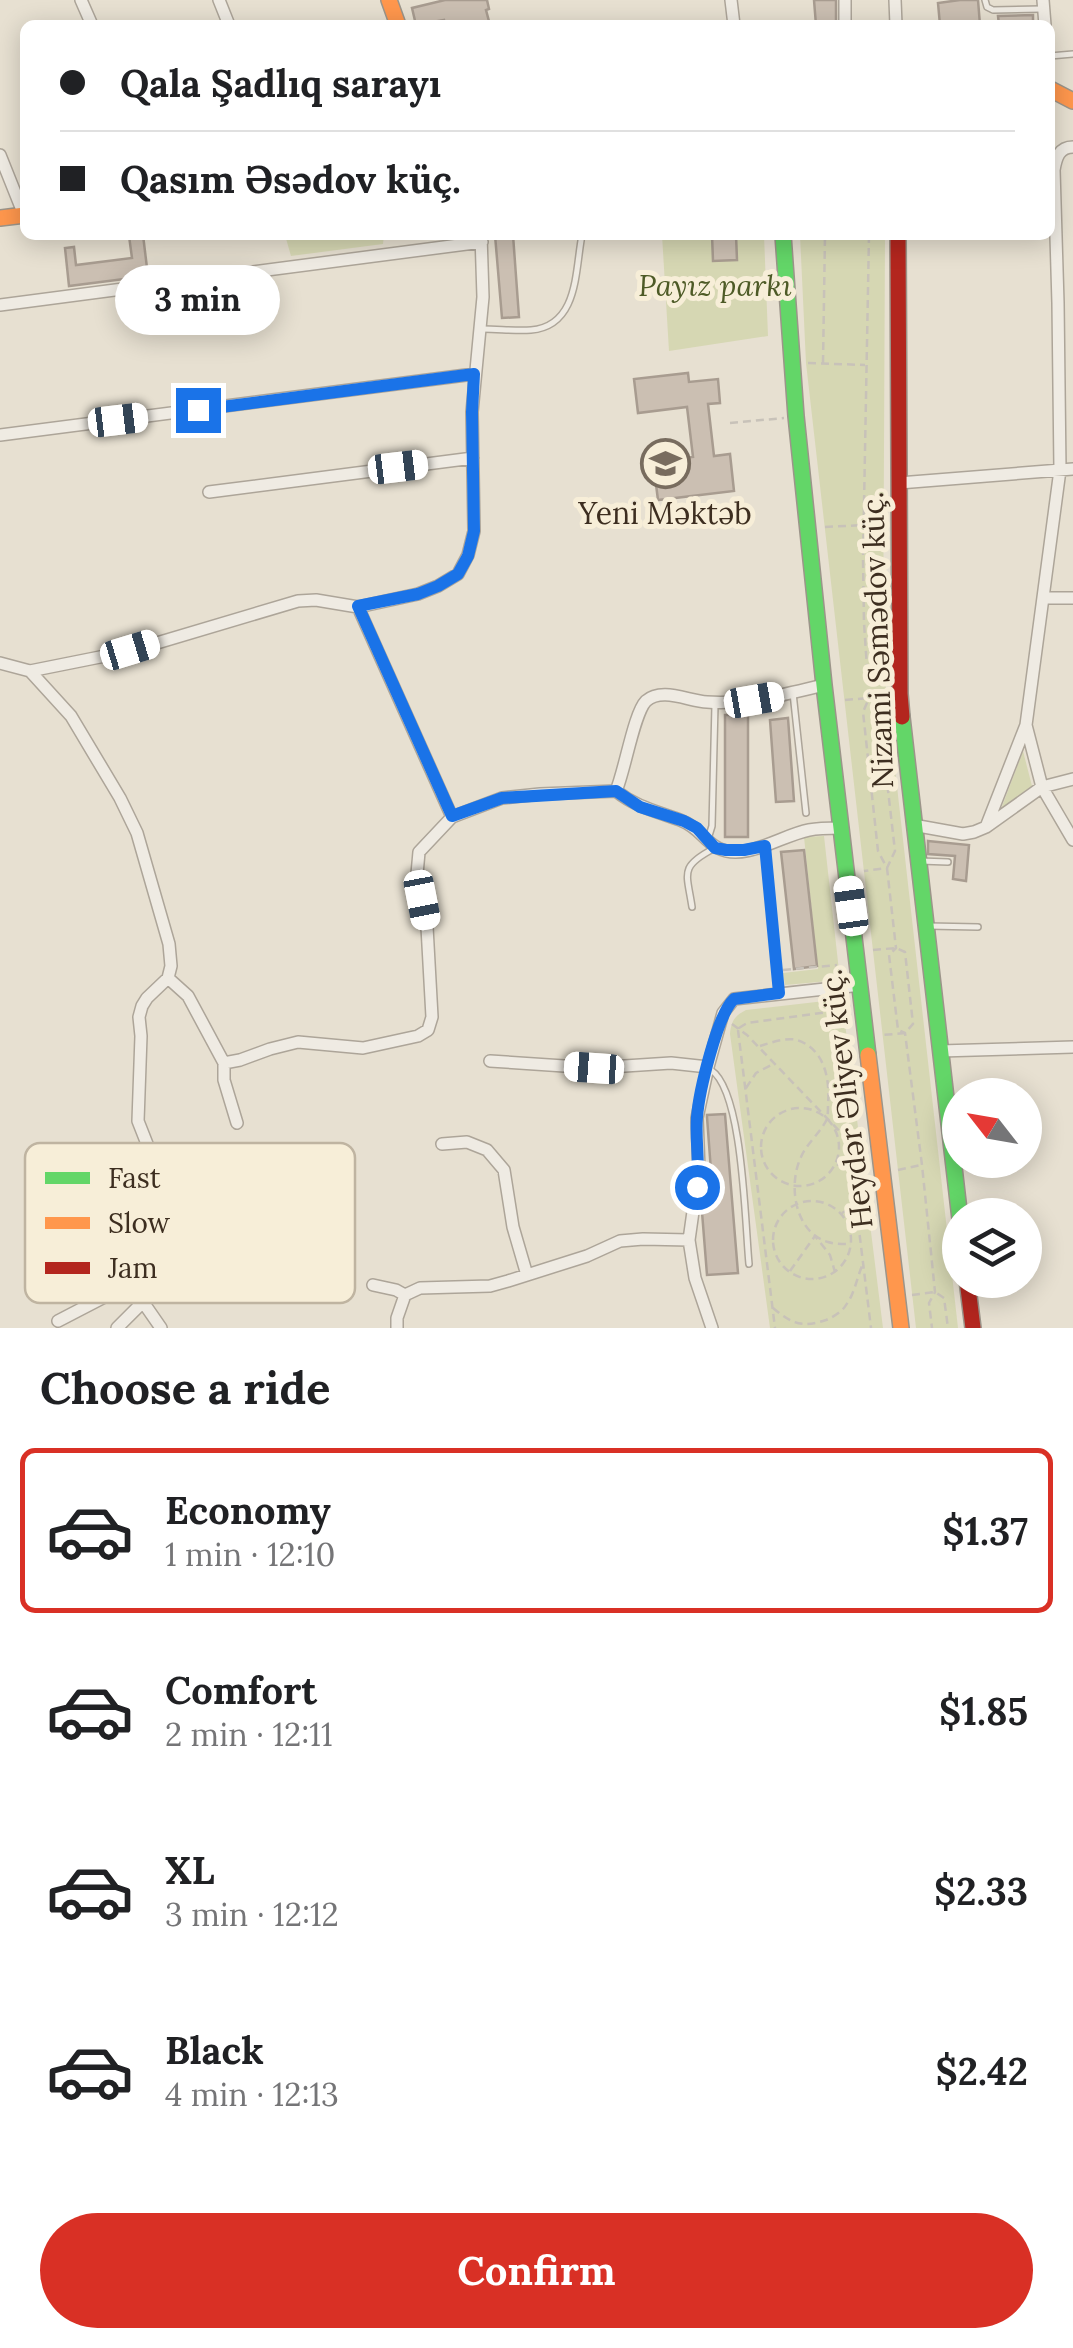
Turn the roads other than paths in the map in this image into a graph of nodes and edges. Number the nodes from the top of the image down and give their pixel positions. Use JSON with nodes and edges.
{"nodes":[{"id":1,"x":985,"y":0,"type":"edge"},
{"id":2,"x":1044,"y":5,"type":"edge"},
{"id":3,"x":1073,"y":147,"type":"edge"},
{"id":4,"x":0,"y":154,"type":"edge"},
{"id":5,"x":1055,"y":164,"type":"edge"},
{"id":6,"x":1055,"y":195,"type":"edge"},
{"id":7,"x":20,"y":205,"type":"edge"},
{"id":8,"x":475,"y":240,"type":"edge"},
{"id":9,"x":482,"y":240,"type":"edge"},
{"id":10,"x":581,"y":240,"type":"edge"},
{"id":11,"x":784,"y":240,"type":"edge"},
{"id":12,"x":898,"y":240,"type":"edge"},
{"id":13,"x":0,"y":305,"type":"edge"},
{"id":14,"x":480,"y":329,"type":"junction"},
{"id":15,"x":474,"y":374,"type":"junction"},
{"id":16,"x":0,"y":435,"type":"edge"},
{"id":17,"x":473,"y":458,"type":"junction"},
{"id":18,"x":1066,"y":470,"type":"edge"},
{"id":19,"x":899,"y":484,"type":"junction"},
{"id":20,"x":209,"y":492,"type":"dead end"},
{"id":21,"x":1043,"y":598,"type":"junction"},
{"id":22,"x":1073,"y":598,"type":"edge"},
{"id":23,"x":358,"y":606,"type":"junction"},
{"id":24,"x":0,"y":663,"type":"edge"},
{"id":25,"x":30,"y":671,"type":"junction"},
{"id":26,"x":824,"y":685,"type":"junction"},
{"id":27,"x":793,"y":692,"type":"junction"},
{"id":28,"x":715,"y":702,"type":"junction"},
{"id":29,"x":1026,"y":725,"type":"junction"},
{"id":30,"x":1073,"y":779,"type":"edge"},
{"id":31,"x":1042,"y":787,"type":"junction"},
{"id":32,"x":616,"y":791,"type":"junction"},
{"id":33,"x":806,"y":813,"type":"dead end"},
{"id":34,"x":452,"y":816,"type":"junction"},
{"id":35,"x":913,"y":825,"type":"junction"},
{"id":36,"x":986,"y":827,"type":"junction"},
{"id":37,"x":840,"y":828,"type":"junction"},
{"id":38,"x":1073,"y":840,"type":"edge"},
{"id":39,"x":712,"y":843,"type":"junction"},
{"id":40,"x":765,"y":846,"type":"junction"},
{"id":41,"x":917,"y":861,"type":"junction"},
{"id":42,"x":948,"y":862,"type":"dead end"},
{"id":43,"x":692,"y":907,"type":"dead end"},
{"id":44,"x":925,"y":926,"type":"junction"},
{"id":45,"x":978,"y":927,"type":"dead end"},
{"id":46,"x":168,"y":978,"type":"junction"},
{"id":47,"x":862,"y":986,"type":"junction"},
{"id":48,"x":779,"y":993,"type":"junction"},
{"id":49,"x":1073,"y":1047,"type":"edge"},
{"id":50,"x":940,"y":1051,"type":"junction"},
{"id":51,"x":490,"y":1062,"type":"dead end"},
{"id":52,"x":224,"y":1063,"type":"junction"},
{"id":53,"x":708,"y":1068,"type":"junction"},
{"id":54,"x":237,"y":1123,"type":"dead end"},
{"id":55,"x":147,"y":1143,"type":"edge"},
{"id":56,"x":442,"y":1144,"type":"dead end"},
{"id":57,"x":957,"y":1198,"type":"edge"},
{"id":58,"x":689,"y":1240,"type":"junction"},
{"id":59,"x":748,"y":1264,"type":"dead end"},
{"id":60,"x":528,"y":1275,"type":"junction"},
{"id":61,"x":374,"y":1286,"type":"dead end"},
{"id":62,"x":405,"y":1296,"type":"junction"},
{"id":63,"x":969,"y":1298,"type":"edge"},
{"id":64,"x":93,"y":1303,"type":"edge"},
{"id":65,"x":141,"y":1303,"type":"edge"},
{"id":66,"x":143,"y":1303,"type":"edge"},
{"id":67,"x":58,"y":1321,"type":"dead end"},
{"id":68,"x":117,"y":1328,"type":"edge"},
{"id":69,"x":162,"y":1328,"type":"edge"},
{"id":70,"x":397,"y":1328,"type":"edge"},
{"id":71,"x":712,"y":1328,"type":"edge"},
{"id":72,"x":901,"y":1328,"type":"edge"},
{"id":73,"x":972,"y":1328,"type":"edge"}],
"edges":[{"from":1,"to":2,"type":"lane"},
{"from":3,"to":5,"type":"street"},
{"from":4,"to":7,"type":"street"},
{"from":6,"to":18,"type":"street"},
{"from":8,"to":13,"type":"street"},
{"from":9,"to":14,"type":"street"},
{"from":10,"to":14,"type":"lane"},
{"from":11,"to":26,"type":"main road","name":"Heydər Əliyev küç."},
{"from":12,"to":19,"type":"main road","name":"Nizami Səmədov küç."},
{"from":14,"to":15,"type":"street"},
{"from":15,"to":16,"type":"street"},
{"from":15,"to":17,"type":"street"},
{"from":17,"to":20,"type":"street"},
{"from":17,"to":23,"type":"street"},
{"from":18,"to":19,"type":"street"},
{"from":18,"to":21,"type":"street"},
{"from":19,"to":35,"type":"main road","name":"Nizami Səmədov küç."},
{"from":21,"to":22,"type":"street"},
{"from":21,"to":29,"type":"street"},
{"from":23,"to":25,"type":"street"},
{"from":23,"to":34,"type":"street"},
{"from":24,"to":25,"type":"street"},
{"from":25,"to":46,"type":"street"},
{"from":26,"to":27,"type":"street"},
{"from":26,"to":37,"type":"main road","name":"Heydər Əliyev küç."},
{"from":27,"to":28,"type":"street"},
{"from":27,"to":33,"type":"lane"},
{"from":28,"to":32,"type":"street"},
{"from":28,"to":39,"type":"lane"},
{"from":29,"to":31,"type":"street"},
{"from":29,"to":36,"type":"street"},
{"from":30,"to":31,"type":"street"},
{"from":31,"to":36,"type":"street"},
{"from":31,"to":38,"type":"street"},
{"from":32,"to":34,"type":"street"},
{"from":32,"to":39,"type":"street"},
{"from":34,"to":52,"type":"street"},
{"from":35,"to":36,"type":"street"},
{"from":35,"to":41,"type":"main road","name":"Nizami Səmədov küç."},
{"from":37,"to":40,"type":"street"},
{"from":37,"to":47,"type":"main road","name":"Heydər Əliyev küç."},
{"from":39,"to":40,"type":"street"},
{"from":39,"to":43,"type":"lane"},
{"from":40,"to":48,"type":"lane"},
{"from":41,"to":42,"type":"lane"},
{"from":41,"to":44,"type":"main road","name":"Nizami Səmədov küç."},
{"from":44,"to":45,"type":"lane"},
{"from":44,"to":50,"type":"main road","name":"Nizami Səmədov küç."},
{"from":46,"to":52,"type":"street"},
{"from":46,"to":55,"type":"street"},
{"from":47,"to":48,"type":"street"},
{"from":47,"to":72,"type":"main road","name":"Heydər Əliyev küç."},
{"from":48,"to":53,"type":"street"},
{"from":49,"to":50,"type":"street"},
{"from":50,"to":57,"type":"main road","name":"Nizami Səmədov küç."},
{"from":51,"to":53,"type":"street"},
{"from":52,"to":54,"type":"street"},
{"from":53,"to":58,"type":"street"},
{"from":53,"to":59,"type":"lane"},
{"from":56,"to":60,"type":"street"},
{"from":58,"to":60,"type":"street"},
{"from":58,"to":71,"type":"street"},
{"from":60,"to":62,"type":"street"},
{"from":61,"to":62,"type":"street"},
{"from":62,"to":70,"type":"street"},
{"from":63,"to":73,"type":"main road"},
{"from":64,"to":67,"type":"street"},
{"from":65,"to":68,"type":"street"},
{"from":66,"to":69,"type":"street"}]}
